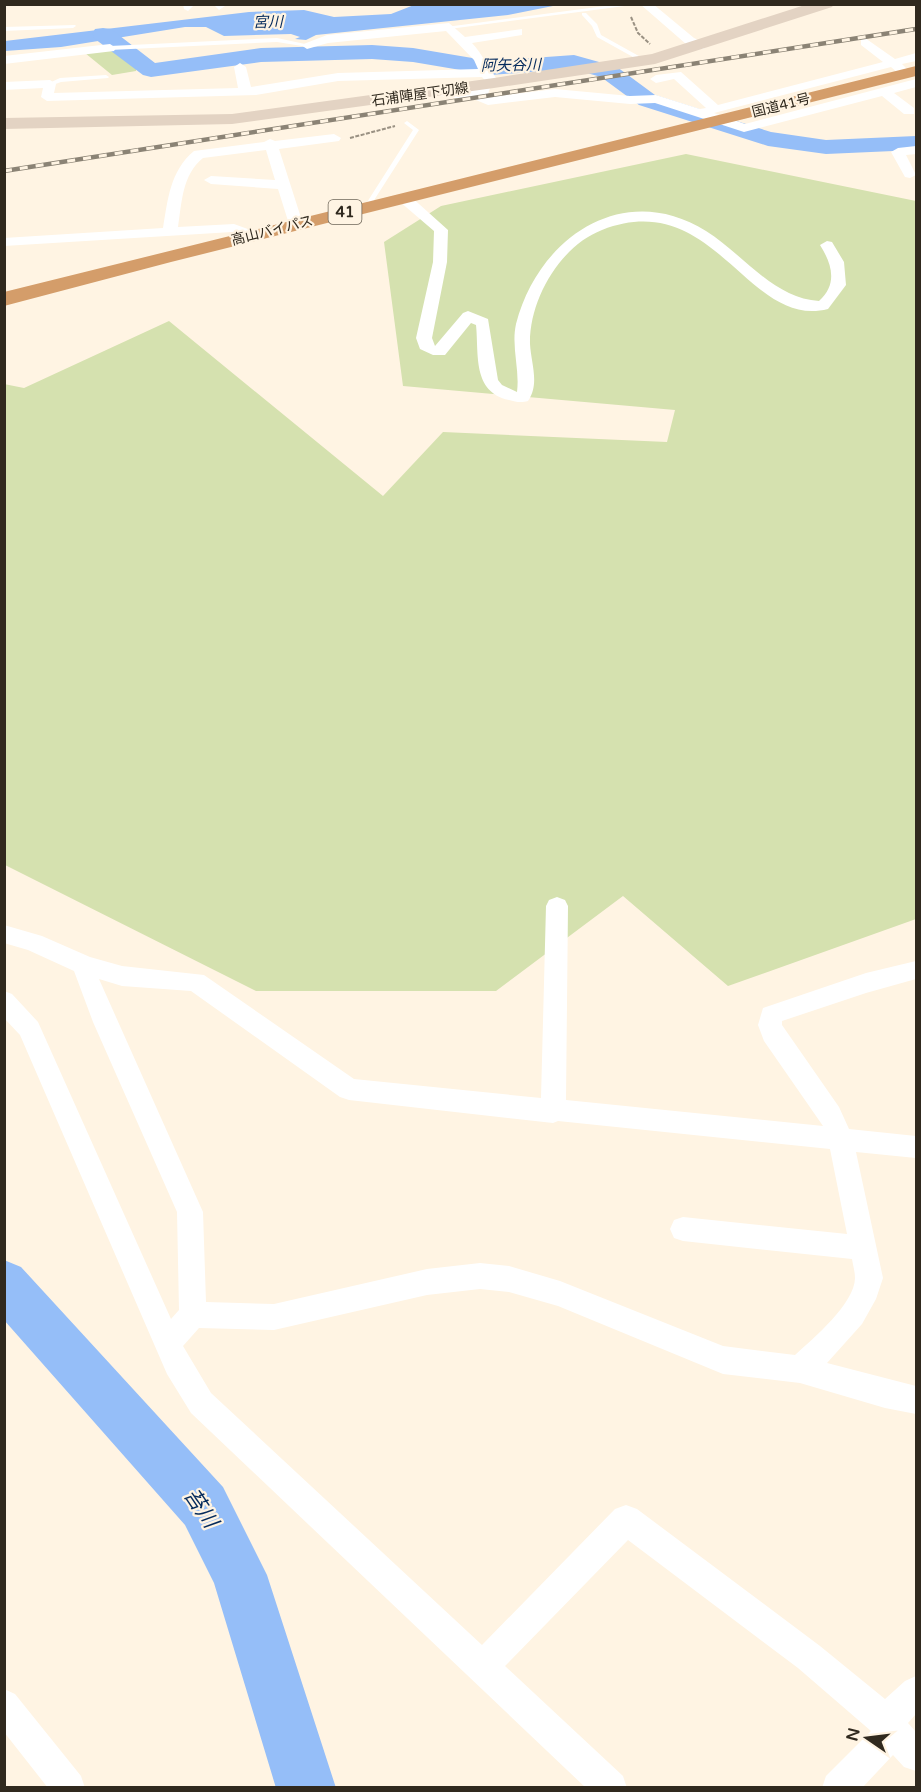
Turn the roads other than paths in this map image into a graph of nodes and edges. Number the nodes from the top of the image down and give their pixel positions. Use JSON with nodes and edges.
{"nodes":[{"id":1,"x":638,"y":4,"type":"edge"},
{"id":2,"x":645,"y":4,"type":"edge"},
{"id":3,"x":826,"y":4,"type":"edge"},
{"id":4,"x":584,"y":14,"type":"dead end"},
{"id":5,"x":73,"y":26,"type":"dead end"},
{"id":6,"x":449,"y":27,"type":"junction"},
{"id":7,"x":4,"y":29,"type":"edge"},
{"id":8,"x":518,"y":32,"type":"dead end"},
{"id":9,"x":462,"y":41,"type":"junction"},
{"id":10,"x":865,"y":42,"type":"dead end"},
{"id":11,"x":305,"y":44,"type":"joint"},
{"id":12,"x":703,"y":45,"type":"junction"},
{"id":13,"x":110,"y":48,"type":"joint"},
{"id":14,"x":916,"y":57,"type":"edge"},
{"id":15,"x":4,"y":60,"type":"edge"},
{"id":16,"x":644,"y":61,"type":"junction"},
{"id":17,"x":893,"y":64,"type":"junction"},
{"id":18,"x":240,"y":67,"type":"dead end"},
{"id":19,"x":916,"y":71,"type":"edge"},
{"id":20,"x":106,"y":77,"type":"dead end"},
{"id":21,"x":484,"y":78,"type":"junction"},
{"id":22,"x":656,"y":79,"type":"dead end"},
{"id":23,"x":916,"y":81,"type":"edge"},
{"id":24,"x":50,"y":84,"type":"junction"},
{"id":25,"x":814,"y":84,"type":"junction"},
{"id":26,"x":4,"y":86,"type":"edge"},
{"id":27,"x":245,"y":91,"type":"junction"},
{"id":28,"x":885,"y":92,"type":"junction"},
{"id":29,"x":103,"y":96,"type":"junction"},
{"id":30,"x":861,"y":98,"type":"junction"},
{"id":31,"x":715,"y":109,"type":"junction"},
{"id":32,"x":909,"y":111,"type":"dead end"},
{"id":33,"x":700,"y":113,"type":"junction"},
{"id":34,"x":746,"y":113,"type":"junction"},
{"id":35,"x":91,"y":123,"type":"junction"},
{"id":36,"x":406,"y":123,"type":"road end"},
{"id":37,"x":4,"y":124,"type":"edge"},
{"id":38,"x":334,"y":138,"type":"road end"},
{"id":39,"x":645,"y":140,"type":"junction"},
{"id":40,"x":270,"y":143,"type":"junction"},
{"id":41,"x":916,"y":150,"type":"edge"},
{"id":42,"x":910,"y":174,"type":"dead end"},
{"id":43,"x":211,"y":180,"type":"dead end"},
{"id":44,"x":285,"y":185,"type":"junction"},
{"id":45,"x":404,"y":198,"type":"junction"},
{"id":46,"x":367,"y":207,"type":"junction"},
{"id":47,"x":297,"y":224,"type":"junction"},
{"id":48,"x":170,"y":231,"type":"junction"},
{"id":49,"x":251,"y":235,"type":"junction"},
{"id":50,"x":4,"y":242,"type":"edge"},
{"id":51,"x":827,"y":245,"type":"dead end"},
{"id":52,"x":4,"y":299,"type":"edge"},
{"id":53,"x":556,"y":906,"type":"dead end"},
{"id":54,"x":4,"y":934,"type":"edge"},
{"id":55,"x":84,"y":965,"type":"junction"},
{"id":56,"x":916,"y":970,"type":"edge"},
{"id":57,"x":4,"y":1001,"type":"edge"},
{"id":58,"x":553,"y":1112,"type":"junction"},
{"id":59,"x":841,"y":1139,"type":"junction"},
{"id":60,"x":916,"y":1146,"type":"edge"},
{"id":61,"x":683,"y":1230,"type":"dead end"},
{"id":62,"x":862,"y":1248,"type":"junction"},
{"id":63,"x":193,"y":1315,"type":"junction"},
{"id":64,"x":168,"y":1343,"type":"junction"},
{"id":65,"x":800,"y":1369,"type":"junction"},
{"id":66,"x":916,"y":1400,"type":"edge"},
{"id":67,"x":482,"y":1667,"type":"junction"},
{"id":68,"x":916,"y":1692,"type":"edge"},
{"id":69,"x":4,"y":1705,"type":"edge"},
{"id":70,"x":889,"y":1727,"type":"junction"},
{"id":71,"x":916,"y":1755,"type":"edge"},
{"id":72,"x":69,"y":1788,"type":"edge"},
{"id":73,"x":611,"y":1788,"type":"edge"},
{"id":74,"x":838,"y":1788,"type":"edge"}],
"edges":[{"from":1,"to":6,"type":"lane"},
{"from":2,"to":12,"type":"street"},
{"from":3,"to":12,"type":"main road","name":"石浦陣屋下切線"},
{"from":4,"to":16,"type":"lane"},
{"from":5,"to":7,"type":"lane"},
{"from":6,"to":9,"type":"street"},
{"from":6,"to":11,"type":"street"},
{"from":8,"to":9,"type":"street"},
{"from":9,"to":21,"type":"street"},
{"from":10,"to":17,"type":"street"},
{"from":11,"to":13,"type":"lane"},
{"from":12,"to":16,"type":"main road","name":"石浦陣屋下切線"},
{"from":13,"to":15,"type":"street"},
{"from":14,"to":17,"type":"street"},
{"from":16,"to":21,"type":"main road","name":"石浦陣屋下切線"},
{"from":17,"to":23,"type":"street"},
{"from":17,"to":25,"type":"street"},
{"from":18,"to":27,"type":"street"},
{"from":19,"to":39,"type":"highway","name":"国道41号","number":"41"},
{"from":20,"to":24,"type":"lane"},
{"from":21,"to":27,"type":"street"},
{"from":21,"to":33,"type":"street"},
{"from":21,"to":35,"type":"main road","name":"石浦陣屋下切線"},
{"from":22,"to":31,"type":"street"},
{"from":23,"to":28,"type":"street"},
{"from":24,"to":26,"type":"street"},
{"from":24,"to":29,"type":"street"},
{"from":25,"to":31,"type":"street"},
{"from":25,"to":34,"type":"street"},
{"from":27,"to":29,"type":"street"},
{"from":28,"to":30,"type":"street"},
{"from":28,"to":32,"type":"street"},
{"from":29,"to":35,"type":"street"},
{"from":30,"to":33,"type":"street"},
{"from":30,"to":34,"type":"street"},
{"from":31,"to":33,"type":"street"},
{"from":34,"to":39,"type":"highway"},
{"from":35,"to":37,"type":"main road","name":"石浦陣屋下切線"},
{"from":36,"to":46,"type":"lane"},
{"from":38,"to":40,"type":"street"},
{"from":39,"to":45,"type":"highway","name":"高山バイパス","number":"41"},
{"from":40,"to":44,"type":"street"},
{"from":40,"to":48,"type":"street"},
{"from":41,"to":42,"type":"street"},
{"from":43,"to":44,"type":"street"},
{"from":44,"to":47,"type":"street"},
{"from":45,"to":46,"type":"highway","name":"高山バイパス","number":"41"},
{"from":45,"to":51,"type":"street"},
{"from":46,"to":47,"type":"highway","name":"高山バイパス","number":"41"},
{"from":47,"to":49,"type":"highway","name":"高山バイパス","number":"41"},
{"from":48,"to":49,"type":"street"},
{"from":48,"to":50,"type":"street"},
{"from":49,"to":52,"type":"highway","name":"高山バイパス","number":"41"},
{"from":53,"to":58,"type":"street"},
{"from":54,"to":55,"type":"street"},
{"from":55,"to":58,"type":"street"},
{"from":55,"to":63,"type":"street"},
{"from":56,"to":59,"type":"street"},
{"from":57,"to":64,"type":"street"},
{"from":58,"to":59,"type":"street"},
{"from":59,"to":60,"type":"street"},
{"from":59,"to":62,"type":"street"},
{"from":61,"to":62,"type":"street"},
{"from":62,"to":65,"type":"street"},
{"from":63,"to":64,"type":"street"},
{"from":63,"to":65,"type":"street"},
{"from":64,"to":67,"type":"street"},
{"from":65,"to":66,"type":"street"},
{"from":67,"to":70,"type":"street"},
{"from":67,"to":73,"type":"street"},
{"from":68,"to":70,"type":"street"},
{"from":69,"to":72,"type":"street"},
{"from":70,"to":71,"type":"street"},
{"from":70,"to":74,"type":"street"}]}
